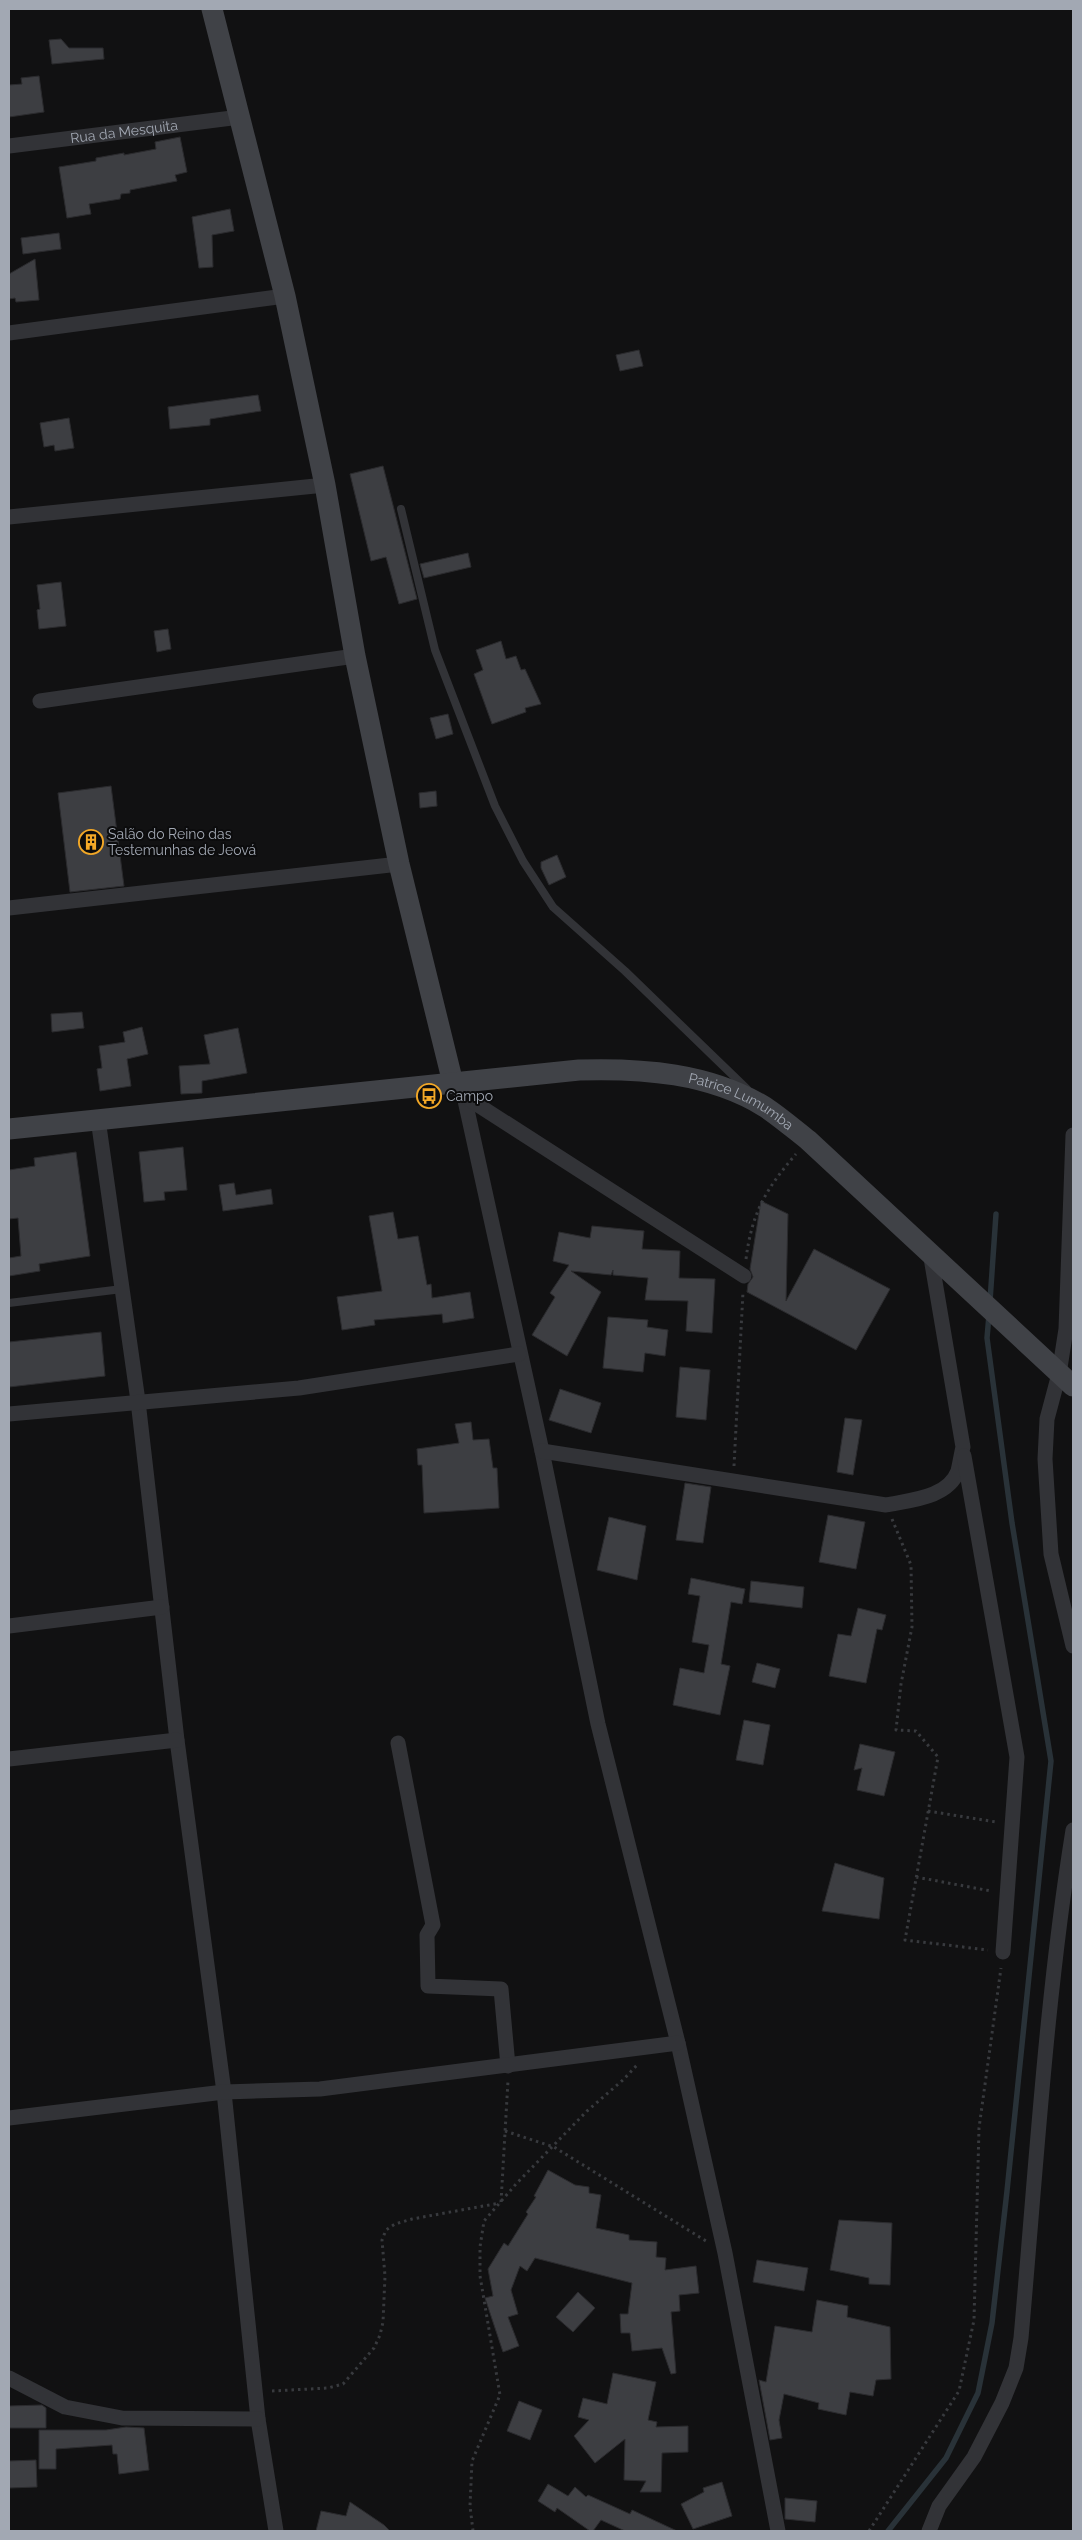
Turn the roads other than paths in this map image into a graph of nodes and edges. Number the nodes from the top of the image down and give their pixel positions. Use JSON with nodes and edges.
{"nodes":[{"id":1,"x":212,"y":9,"type":"edge"},
{"id":2,"x":240,"y":117,"type":"junction"},
{"id":3,"x":9,"y":146,"type":"edge"},
{"id":4,"x":285,"y":296,"type":"junction"},
{"id":5,"x":9,"y":333,"type":"edge"},
{"id":6,"x":325,"y":485,"type":"junction"},
{"id":7,"x":401,"y":509,"type":"dead end"},
{"id":8,"x":9,"y":517,"type":"edge"},
{"id":9,"x":354,"y":656,"type":"junction"},
{"id":10,"x":40,"y":701,"type":"dead end"},
{"id":11,"x":398,"y":864,"type":"junction"},
{"id":12,"x":9,"y":908,"type":"edge"},
{"id":13,"x":458,"y":1089,"type":"junction"},
{"id":14,"x":768,"y":1109,"type":"junction"},
{"id":15,"x":98,"y":1119,"type":"junction"},
{"id":16,"x":9,"y":1129,"type":"edge"},
{"id":17,"x":1073,"y":1135,"type":"edge"},
{"id":18,"x":930,"y":1251,"type":"junction"},
{"id":19,"x":744,"y":1276,"type":"road end"},
{"id":20,"x":122,"y":1289,"type":"junction"},
{"id":21,"x":9,"y":1304,"type":"edge"},
{"id":22,"x":519,"y":1354,"type":"junction"},
{"id":23,"x":1066,"y":1380,"type":"edge"},
{"id":24,"x":138,"y":1401,"type":"junction"},
{"id":25,"x":9,"y":1414,"type":"edge"},
{"id":26,"x":963,"y":1447,"type":"junction"},
{"id":27,"x":542,"y":1451,"type":"junction"},
{"id":28,"x":162,"y":1607,"type":"junction"},
{"id":29,"x":9,"y":1626,"type":"edge"},
{"id":30,"x":1073,"y":1646,"type":"edge"},
{"id":31,"x":177,"y":1740,"type":"junction"},
{"id":32,"x":398,"y":1743,"type":"dead end"},
{"id":33,"x":9,"y":1759,"type":"edge"},
{"id":34,"x":1073,"y":1830,"type":"edge"},
{"id":35,"x":1003,"y":1952,"type":"road end"},
{"id":36,"x":678,"y":2043,"type":"junction"},
{"id":37,"x":508,"y":2066,"type":"junction"},
{"id":38,"x":224,"y":2092,"type":"junction"},
{"id":39,"x":9,"y":2118,"type":"edge"},
{"id":40,"x":9,"y":2378,"type":"edge"},
{"id":41,"x":258,"y":2418,"type":"junction"},
{"id":42,"x":276,"y":2531,"type":"edge"},
{"id":43,"x":778,"y":2531,"type":"edge"},
{"id":44,"x":929,"y":2531,"type":"edge"}],
"edges":[{"from":1,"to":2,"type":"street"},
{"from":2,"to":3,"type":"street","name":"Rua da Mesquita"},
{"from":2,"to":4,"type":"street"},
{"from":4,"to":5,"type":"street"},
{"from":4,"to":6,"type":"street"},
{"from":6,"to":8,"type":"street"},
{"from":6,"to":9,"type":"street"},
{"from":7,"to":14,"type":"lane"},
{"from":9,"to":10,"type":"street"},
{"from":9,"to":11,"type":"street"},
{"from":11,"to":12,"type":"street"},
{"from":11,"to":13,"type":"street"},
{"from":13,"to":14,"type":"street","name":"Patrice Lumumba"},
{"from":13,"to":15,"type":"street","name":"Patrice Lumumba"},
{"from":13,"to":19,"type":"street"},
{"from":13,"to":22,"type":"street"},
{"from":14,"to":18,"type":"street","name":"Patrice Lumumba"},
{"from":15,"to":16,"type":"street","name":"Patrice Lumumba"},
{"from":15,"to":20,"type":"street"},
{"from":17,"to":23,"type":"street"},
{"from":18,"to":23,"type":"street","name":"Patrice Lumumba"},
{"from":18,"to":26,"type":"street"},
{"from":20,"to":21,"type":"lane"},
{"from":20,"to":24,"type":"street"},
{"from":22,"to":24,"type":"street"},
{"from":22,"to":27,"type":"street"},
{"from":23,"to":30,"type":"street"},
{"from":24,"to":25,"type":"street"},
{"from":24,"to":28,"type":"street"},
{"from":26,"to":27,"type":"street"},
{"from":26,"to":35,"type":"street"},
{"from":27,"to":36,"type":"street"},
{"from":28,"to":29,"type":"street"},
{"from":28,"to":31,"type":"street"},
{"from":31,"to":33,"type":"street"},
{"from":31,"to":38,"type":"street"},
{"from":32,"to":37,"type":"street"},
{"from":34,"to":44,"type":"street"},
{"from":36,"to":37,"type":"street"},
{"from":36,"to":43,"type":"street"},
{"from":37,"to":38,"type":"street"},
{"from":38,"to":39,"type":"street"},
{"from":38,"to":41,"type":"street"},
{"from":40,"to":41,"type":"street"},
{"from":41,"to":42,"type":"street"}]}
